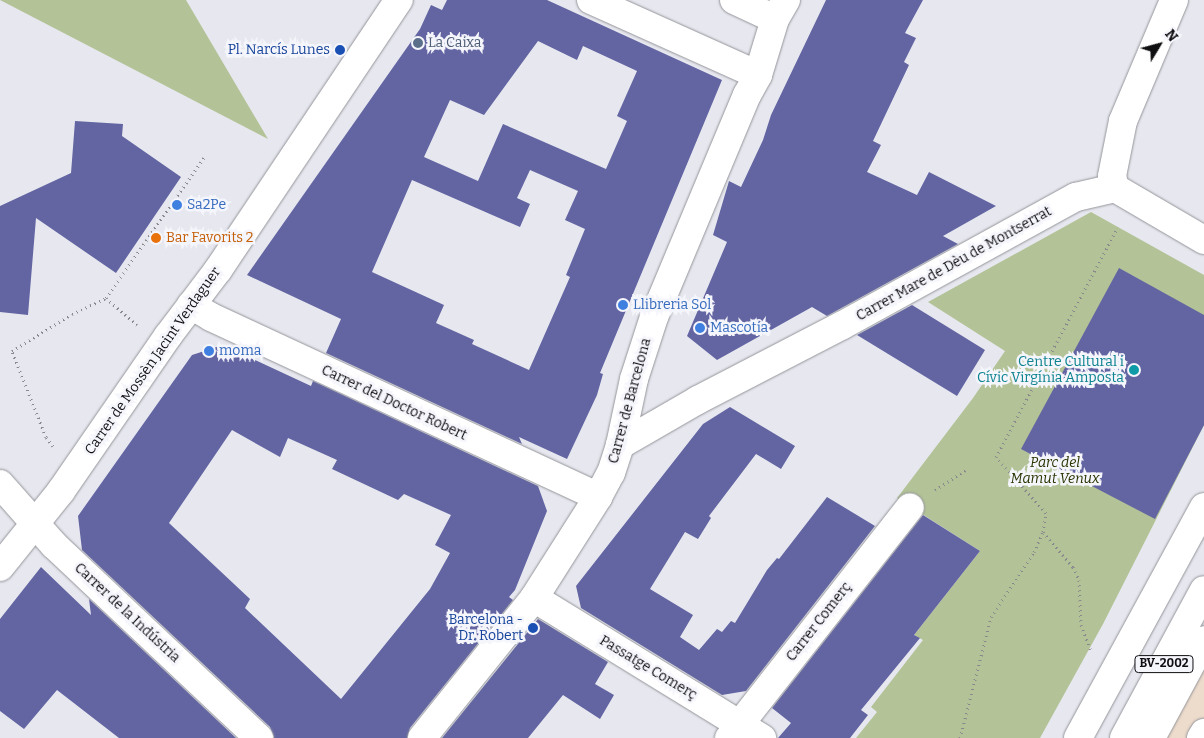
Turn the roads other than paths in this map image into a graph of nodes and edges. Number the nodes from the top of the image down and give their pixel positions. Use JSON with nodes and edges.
{"nodes":[{"id":1,"x":399,"y":0,"type":"edge"},
{"id":2,"x":591,"y":0,"type":"edge"},
{"id":3,"x":734,"y":0,"type":"edge"},
{"id":4,"x":1174,"y":0,"type":"edge"},
{"id":5,"x":781,"y":9,"type":"edge"},
{"id":6,"x":758,"y":74,"type":"junction"},
{"id":7,"x":1115,"y":188,"type":"junction"},
{"id":8,"x":1204,"y":240,"type":"edge"},
{"id":9,"x":190,"y":304,"type":"junction"},
{"id":10,"x":620,"y":445,"type":"junction"},
{"id":11,"x":0,"y":484,"type":"edge"},
{"id":12,"x":598,"y":497,"type":"junction"},
{"id":13,"x":910,"y":506,"type":"dead end"},
{"id":14,"x":1204,"y":507,"type":"edge"},
{"id":15,"x":36,"y":524,"type":"junction"},
{"id":16,"x":0,"y":567,"type":"edge"},
{"id":17,"x":1204,"y":590,"type":"edge"},
{"id":18,"x":534,"y":598,"type":"junction"},
{"id":19,"x":1204,"y":640,"type":"edge"},
{"id":20,"x":744,"y":733,"type":"edge"},
{"id":21,"x":1204,"y":733,"type":"edge"},
{"id":22,"x":259,"y":738,"type":"edge"},
{"id":23,"x":422,"y":738,"type":"edge"},
{"id":24,"x":1078,"y":738,"type":"edge"},
{"id":25,"x":1124,"y":738,"type":"edge"},
{"id":26,"x":1151,"y":738,"type":"edge"},
{"id":27,"x":1202,"y":738,"type":"edge"}],
"edges":[{"from":1,"to":9,"type":"street","name":"Carrer de Mossèn Jacint Verdaguer"},
{"from":2,"to":6,"type":"street"},
{"from":3,"to":5,"type":"street"},
{"from":4,"to":7,"type":"street"},
{"from":5,"to":6,"type":"street","name":"Carrer de Barcelona"},
{"from":6,"to":10,"type":"street","name":"Carrer de Barcelona"},
{"from":7,"to":8,"type":"street"},
{"from":7,"to":10,"type":"street","name":"Carrer Mare de Dèu de Montserrat"},
{"from":9,"to":12,"type":"street","name":"Carrer del Doctor Robert"},
{"from":9,"to":15,"type":"street","name":"Carrer de Mossèn Jacint Verdaguer"},
{"from":10,"to":12,"type":"street","name":"Carrer de Barcelona"},
{"from":11,"to":15,"type":"street","name":"Carrer de la Indústria"},
{"from":12,"to":18,"type":"street","name":"Carrer de Barcelona"},
{"from":13,"to":20,"type":"street","name":"Carrer Comerç"},
{"from":14,"to":24,"type":"street"},
{"from":15,"to":16,"type":"street","name":"Carrer de Mossèn Jacint Verdaguer"},
{"from":15,"to":22,"type":"street","name":"Carrer de la Indústria"},
{"from":17,"to":25,"type":"street","number":"BV-2002"},
{"from":18,"to":20,"type":"street","name":"Passatge Comerç"},
{"from":18,"to":23,"type":"street","name":"Carrer de Barcelona"},
{"from":19,"to":26,"type":"street","number":"BV-2002"},
{"from":21,"to":27,"type":"street"}]}
